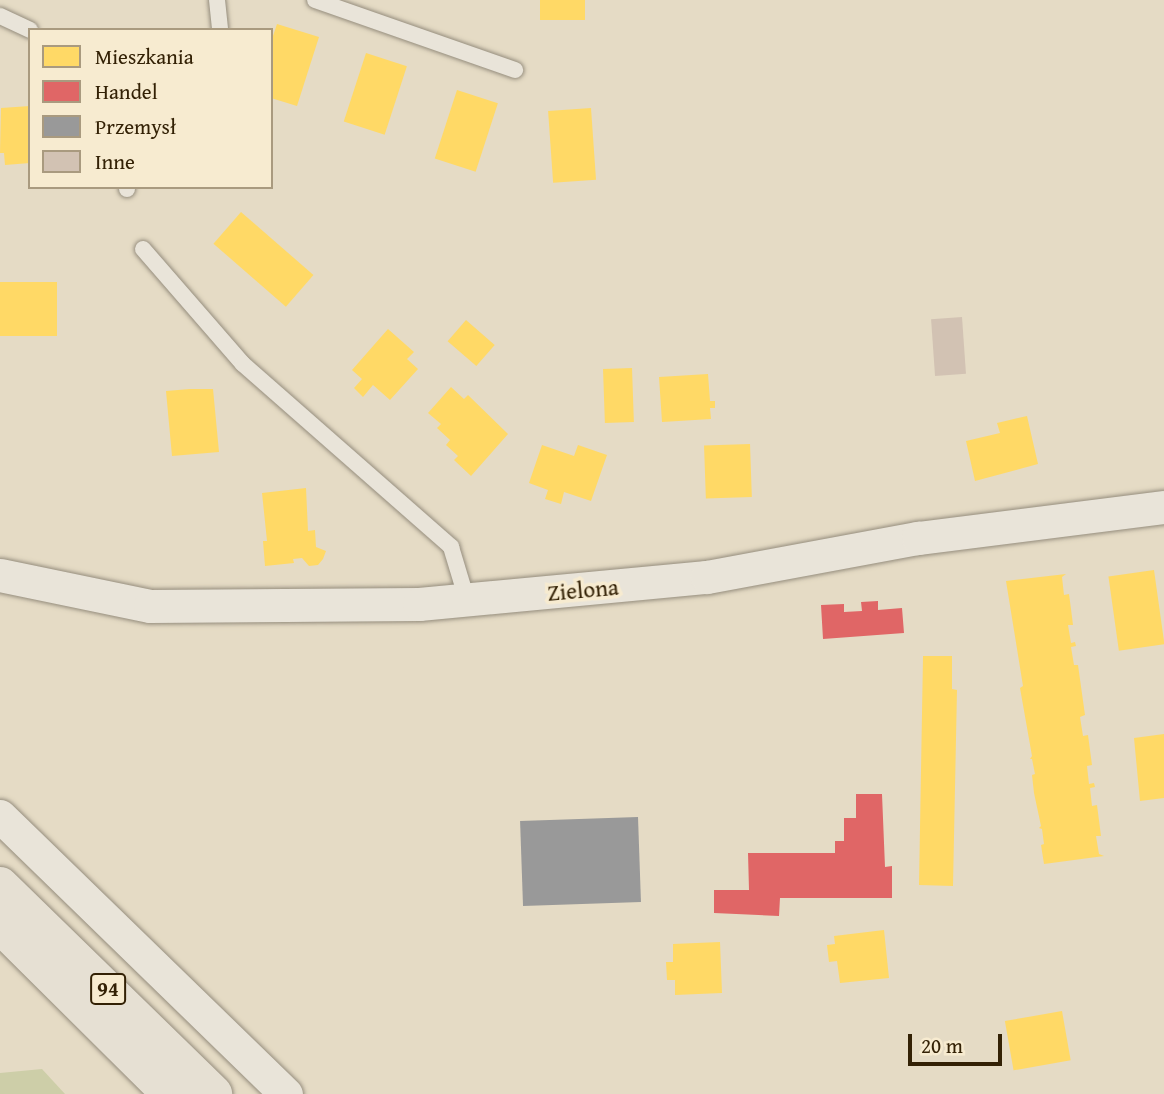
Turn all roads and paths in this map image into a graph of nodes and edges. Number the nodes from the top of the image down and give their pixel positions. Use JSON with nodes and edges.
{"nodes":[{"id":1,"x":216,"y":0,"type":"edge"},
{"id":2,"x":315,"y":0,"type":"edge"},
{"id":3,"x":0,"y":16,"type":"edge"},
{"id":4,"x":220,"y":28,"type":"edge"},
{"id":5,"x":28,"y":29,"type":"edge"},
{"id":6,"x":515,"y":69,"type":"dead end"},
{"id":7,"x":144,"y":249,"type":"dead end"},
{"id":8,"x":1164,"y":507,"type":"edge"},
{"id":9,"x":0,"y":575,"type":"edge"},
{"id":10,"x":467,"y":600,"type":"junction"},
{"id":11,"x":0,"y":816,"type":"edge"},
{"id":12,"x":0,"y":886,"type":"edge"},
{"id":13,"x":0,"y":924,"type":"edge"},
{"id":14,"x":171,"y":1094,"type":"edge"},
{"id":15,"x":213,"y":1094,"type":"edge"},
{"id":16,"x":286,"y":1094,"type":"edge"}],
"edges":[{"from":1,"to":4,"type":"lane"},
{"from":2,"to":6,"type":"lane"},
{"from":3,"to":5,"type":"lane"},
{"from":7,"to":10,"type":"lane"},
{"from":8,"to":10,"type":"street","name":"Zielona"},
{"from":9,"to":10,"type":"street","name":"Zielona"},
{"from":11,"to":16,"type":"street"},
{"from":12,"to":15,"type":"main road","number":"94"},
{"from":13,"to":14,"type":"main road","number":"94"}]}
